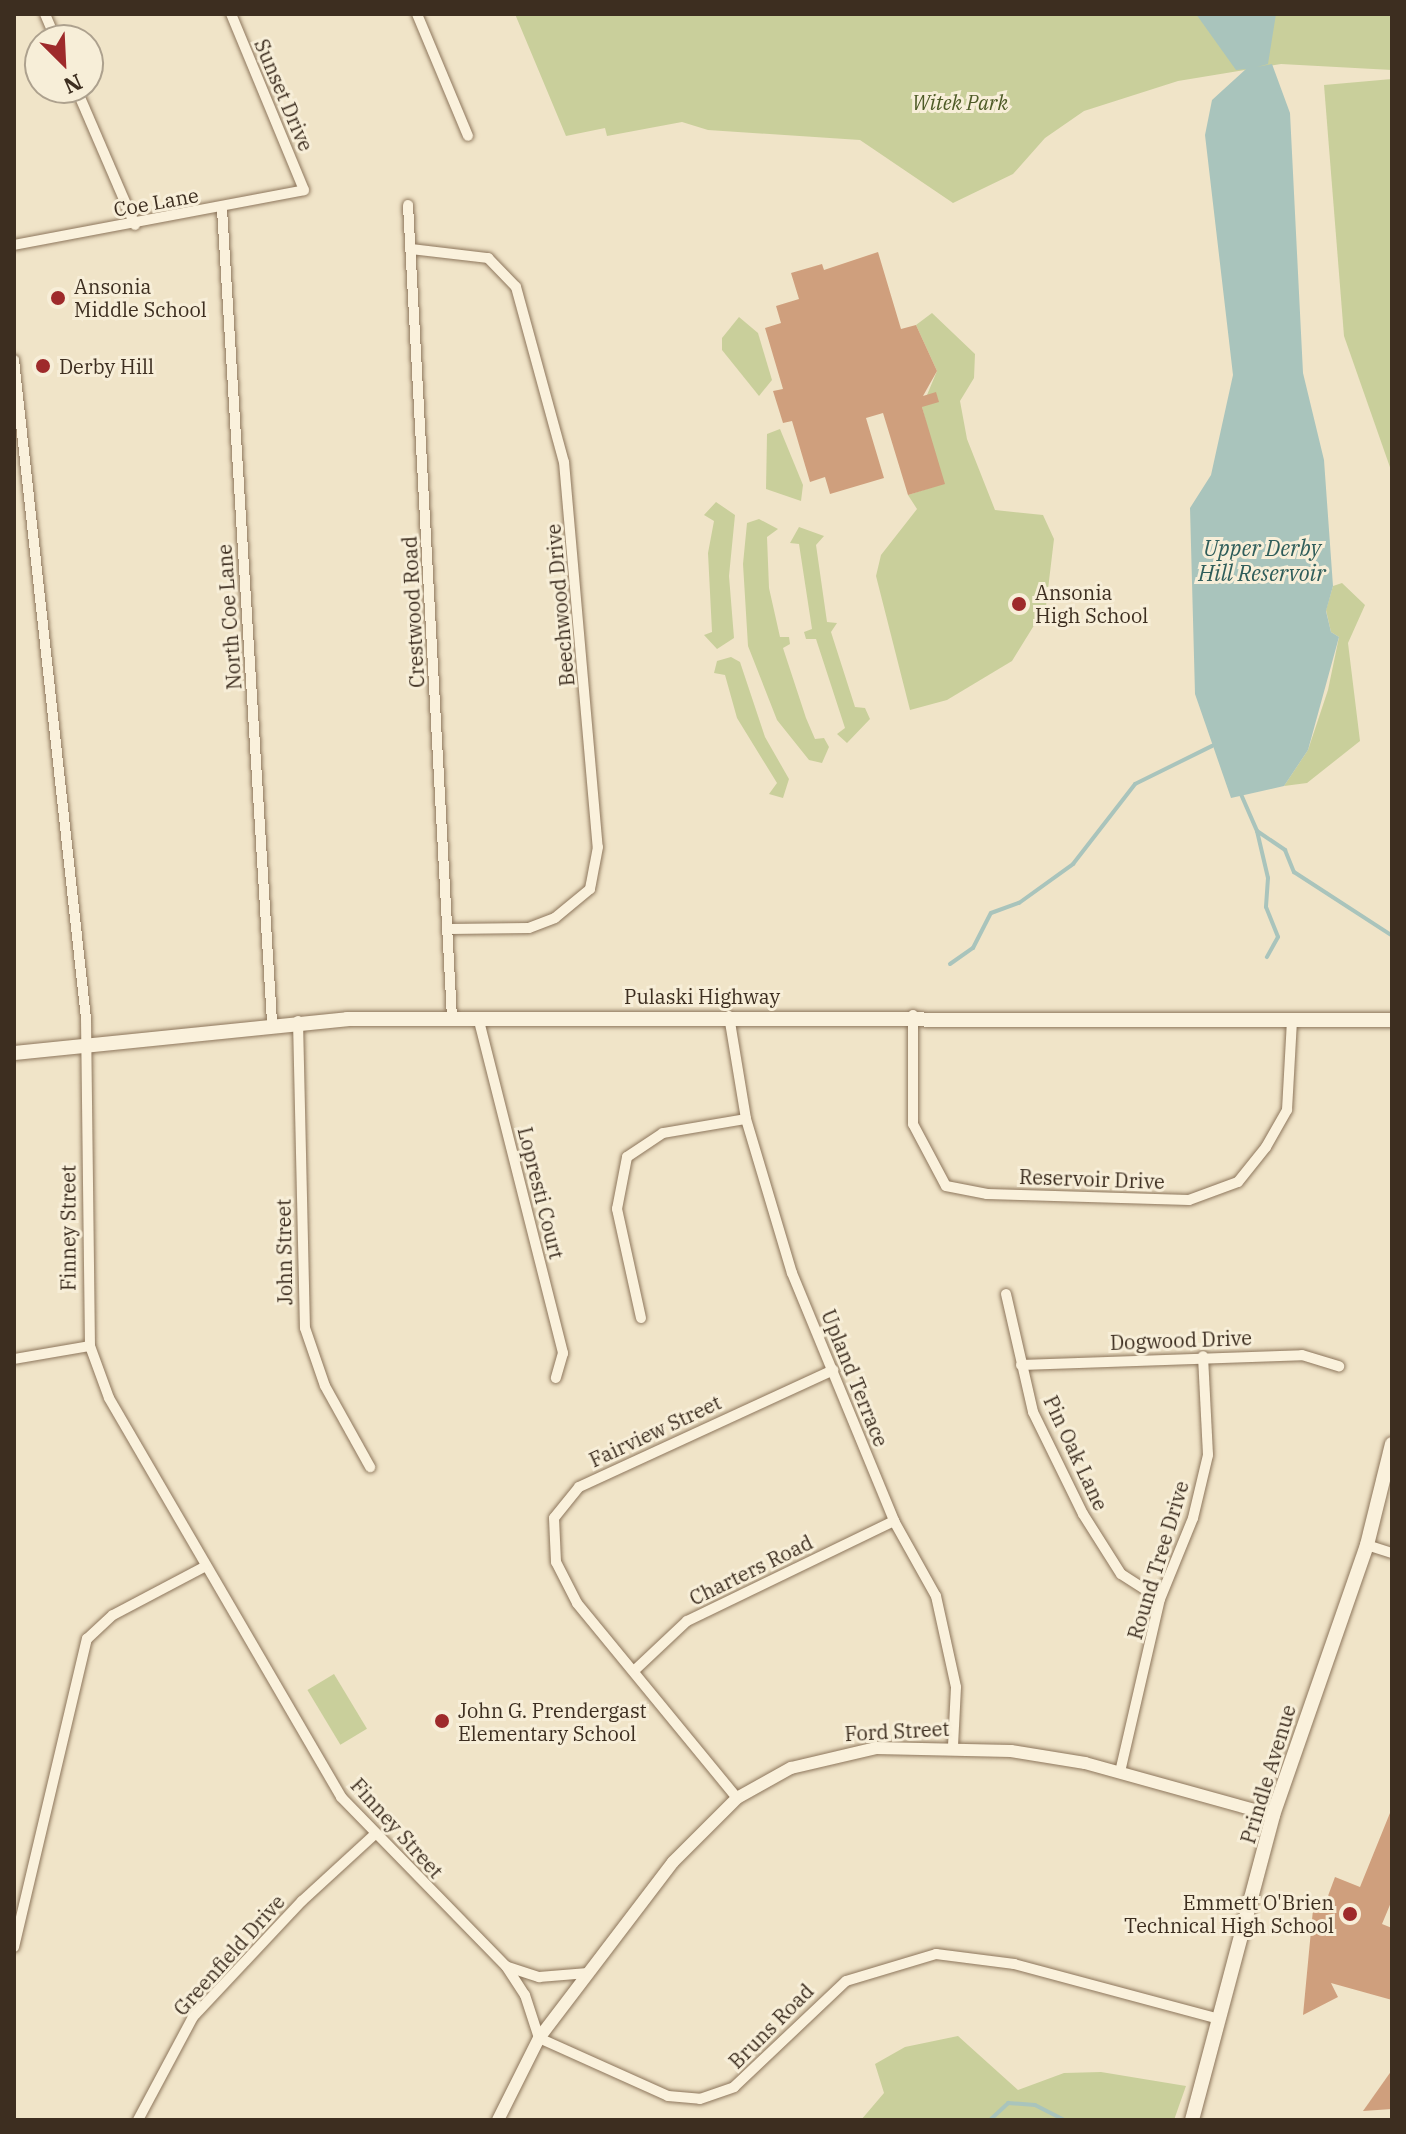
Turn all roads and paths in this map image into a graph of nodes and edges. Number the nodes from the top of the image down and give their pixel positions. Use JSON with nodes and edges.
{"nodes":[{"id":1,"x":231,"y":14,"type":"edge"},
{"id":2,"x":417,"y":14,"type":"edge"},
{"id":3,"x":83,"y":104,"type":"edge"},
{"id":4,"x":468,"y":136,"type":"dead end"},
{"id":5,"x":304,"y":190,"type":"joint"},
{"id":6,"x":408,"y":205,"type":"dead end"},
{"id":7,"x":222,"y":209,"type":"junction"},
{"id":8,"x":135,"y":225,"type":"junction"},
{"id":9,"x":14,"y":245,"type":"edge"},
{"id":10,"x":411,"y":249,"type":"junction"},
{"id":11,"x":14,"y":360,"type":"edge"},
{"id":12,"x":449,"y":929,"type":"junction"},
{"id":13,"x":913,"y":1015,"type":"junction"},
{"id":14,"x":729,"y":1016,"type":"junction"},
{"id":15,"x":452,"y":1017,"type":"junction"},
{"id":16,"x":478,"y":1017,"type":"junction"},
{"id":17,"x":1392,"y":1020,"type":"edge"},
{"id":18,"x":298,"y":1021,"type":"junction"},
{"id":19,"x":1292,"y":1021,"type":"junction"},
{"id":20,"x":272,"y":1022,"type":"junction"},
{"id":21,"x":87,"y":1043,"type":"junction"},
{"id":22,"x":14,"y":1053,"type":"edge"},
{"id":23,"x":746,"y":1119,"type":"junction"},
{"id":24,"x":1006,"y":1294,"type":"dead end"},
{"id":25,"x":641,"y":1318,"type":"dead end"},
{"id":26,"x":90,"y":1346,"type":"junction"},
{"id":27,"x":1203,"y":1356,"type":"junction"},
{"id":28,"x":14,"y":1359,"type":"edge"},
{"id":29,"x":1021,"y":1365,"type":"junction"},
{"id":30,"x":1339,"y":1366,"type":"dead end"},
{"id":31,"x":833,"y":1370,"type":"junction"},
{"id":32,"x":556,"y":1378,"type":"dead end"},
{"id":33,"x":1392,"y":1444,"type":"edge"},
{"id":34,"x":370,"y":1467,"type":"dead end"},
{"id":35,"x":894,"y":1521,"type":"junction"},
{"id":36,"x":1367,"y":1545,"type":"junction"},
{"id":37,"x":1392,"y":1553,"type":"edge"},
{"id":38,"x":204,"y":1567,"type":"junction"},
{"id":39,"x":1160,"y":1599,"type":"junction"},
{"id":40,"x":636,"y":1669,"type":"junction"},
{"id":41,"x":953,"y":1747,"type":"junction"},
{"id":42,"x":1120,"y":1772,"type":"junction"},
{"id":43,"x":737,"y":1798,"type":"junction"},
{"id":44,"x":1273,"y":1815,"type":"junction"},
{"id":45,"x":374,"y":1835,"type":"junction"},
{"id":46,"x":14,"y":1947,"type":"edge"},
{"id":47,"x":506,"y":1966,"type":"junction"},
{"id":48,"x":588,"y":1973,"type":"junction"},
{"id":49,"x":1219,"y":2019,"type":"junction"},
{"id":50,"x":539,"y":2038,"type":"junction"},
{"id":51,"x":138,"y":2120,"type":"edge"},
{"id":52,"x":498,"y":2120,"type":"edge"},
{"id":53,"x":1192,"y":2120,"type":"edge"}],
"edges":[{"from":1,"to":5,"type":"street","name":"Sunset Drive"},
{"from":2,"to":4,"type":"street"},
{"from":3,"to":8,"type":"street"},
{"from":5,"to":7,"type":"street","name":"Coe Lane"},
{"from":6,"to":10,"type":"street","name":"Crestwood Road"},
{"from":7,"to":8,"type":"street","name":"Coe Lane"},
{"from":7,"to":20,"type":"street","name":"North Coe Lane"},
{"from":8,"to":9,"type":"street","name":"Coe Lane"},
{"from":10,"to":12,"type":"street","name":"Crestwood Road"},
{"from":10,"to":12,"type":"street","name":"Beechwood Drive"},
{"from":11,"to":21,"type":"street","name":"Finney Street"},
{"from":12,"to":15,"type":"street","name":"Crestwood Road"},
{"from":13,"to":14,"type":"main road","name":"Pulaski Highway"},
{"from":13,"to":19,"type":"main road","name":"Pulaski Highway"},
{"from":13,"to":19,"type":"street","name":"Reservoir Drive"},
{"from":14,"to":16,"type":"main road","name":"Pulaski Highway"},
{"from":14,"to":23,"type":"street","name":"Upland Terrace"},
{"from":15,"to":16,"type":"main road","name":"Pulaski Highway"},
{"from":15,"to":18,"type":"main road","name":"Pulaski Highway"},
{"from":16,"to":32,"type":"street","name":"Lopresti Court"},
{"from":17,"to":19,"type":"main road","name":"Pulaski Highway"},
{"from":18,"to":20,"type":"main road","name":"Pulaski Highway"},
{"from":18,"to":34,"type":"street","name":"John Street"},
{"from":20,"to":21,"type":"main road","name":"Pulaski Highway"},
{"from":21,"to":22,"type":"main road","name":"Pulaski Highway"},
{"from":21,"to":26,"type":"street","name":"Finney Street"},
{"from":23,"to":25,"type":"street"},
{"from":23,"to":31,"type":"street","name":"Upland Terrace"},
{"from":24,"to":29,"type":"street","name":"Pin Oak Lane"},
{"from":26,"to":28,"type":"street"},
{"from":26,"to":38,"type":"street","name":"Finney Street"},
{"from":27,"to":29,"type":"street","name":"Dogwood Drive"},
{"from":27,"to":30,"type":"street","name":"Dogwood Drive"},
{"from":27,"to":39,"type":"street","name":"Round Tree Drive"},
{"from":29,"to":39,"type":"street","name":"Pin Oak Lane"},
{"from":31,"to":35,"type":"street","name":"Upland Terrace"},
{"from":31,"to":40,"type":"street","name":"Fairview Street"},
{"from":33,"to":36,"type":"main road","name":"Prindle Avenue"},
{"from":35,"to":40,"type":"street","name":"Charters Road"},
{"from":35,"to":41,"type":"street","name":"Upland Terrace"},
{"from":36,"to":37,"type":"street"},
{"from":36,"to":44,"type":"main road","name":"Prindle Avenue"},
{"from":38,"to":45,"type":"street","name":"Finney Street"},
{"from":38,"to":46,"type":"street"},
{"from":39,"to":42,"type":"street","name":"Round Tree Drive"},
{"from":40,"to":43,"type":"street","name":"Fairview Street"},
{"from":41,"to":42,"type":"street","name":"Ford Street"},
{"from":41,"to":43,"type":"street","name":"Ford Street"},
{"from":42,"to":44,"type":"street","name":"Ford Street"},
{"from":43,"to":48,"type":"street","name":"Ford Street"},
{"from":44,"to":49,"type":"main road","name":"Prindle Avenue"},
{"from":45,"to":47,"type":"street","name":"Finney Street"},
{"from":45,"to":51,"type":"street","name":"Greenfield Drive"},
{"from":47,"to":48,"type":"street","name":"Finney Street"},
{"from":47,"to":50,"type":"street","name":"Finney Street"},
{"from":48,"to":50,"type":"street","name":"Ford Street"},
{"from":49,"to":50,"type":"street","name":"Bruns Road"},
{"from":49,"to":53,"type":"main road","name":"Prindle Avenue"},
{"from":50,"to":52,"type":"street","name":"Ford Street"}]}
